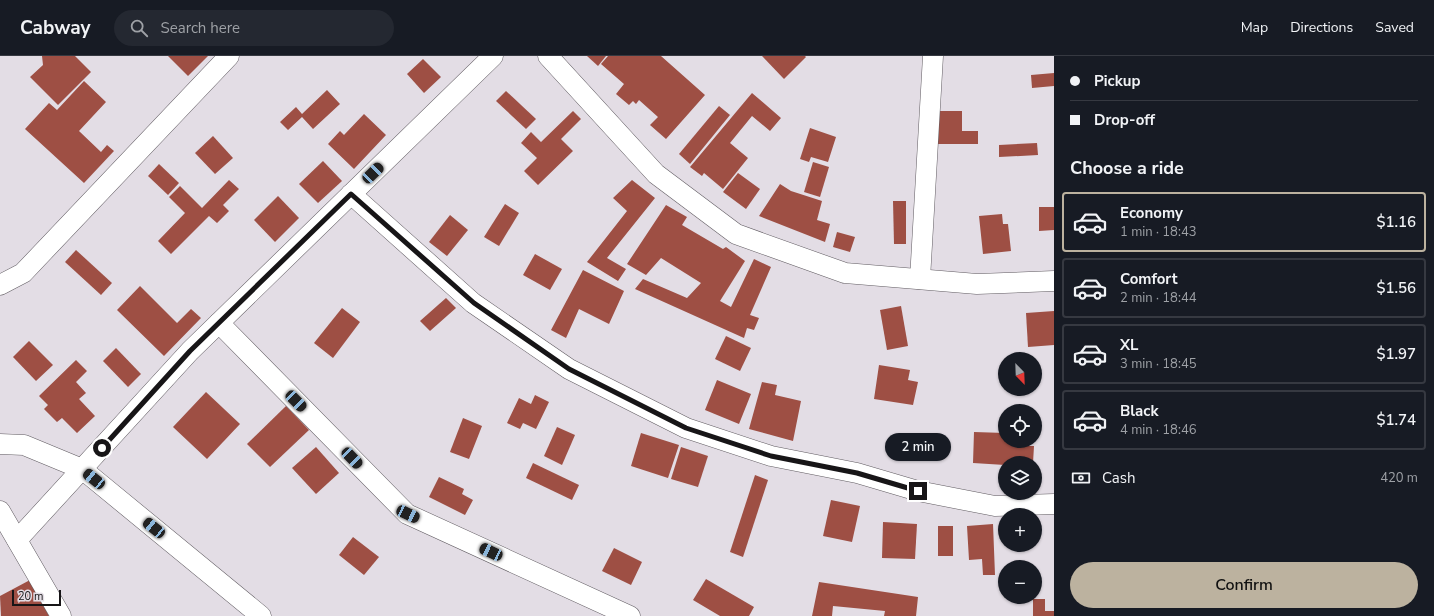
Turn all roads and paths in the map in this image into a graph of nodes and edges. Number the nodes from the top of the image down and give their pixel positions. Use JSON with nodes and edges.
{"nodes":[{"id":1,"x":229,"y":56,"type":"edge"},
{"id":2,"x":493,"y":56,"type":"edge"},
{"id":3,"x":548,"y":56,"type":"edge"},
{"id":4,"x":933,"y":56,"type":"edge"},
{"id":5,"x":351,"y":194,"type":"junction"},
{"id":6,"x":920,"y":279,"type":"junction"},
{"id":7,"x":1054,"y":281,"type":"edge"},
{"id":8,"x":0,"y":285,"type":"edge"},
{"id":9,"x":219,"y":323,"type":"junction"},
{"id":10,"x":0,"y":444,"type":"edge"},
{"id":11,"x":82,"y":469,"type":"junction"},
{"id":12,"x":1054,"y":504,"type":"edge"},
{"id":13,"x":6,"y":528,"type":"edge"},
{"id":14,"x":61,"y":616,"type":"edge"},
{"id":15,"x":262,"y":616,"type":"edge"},
{"id":16,"x":630,"y":616,"type":"edge"}],
"edges":[{"from":1,"to":8,"type":"street"},
{"from":2,"to":5,"type":"street"},
{"from":3,"to":6,"type":"street"},
{"from":4,"to":6,"type":"street"},
{"from":5,"to":9,"type":"street"},
{"from":5,"to":12,"type":"street"},
{"from":6,"to":7,"type":"street"},
{"from":9,"to":11,"type":"street"},
{"from":9,"to":16,"type":"street"},
{"from":10,"to":11,"type":"street"},
{"from":11,"to":13,"type":"street"},
{"from":11,"to":15,"type":"street"},
{"from":13,"to":14,"type":"street"}]}
